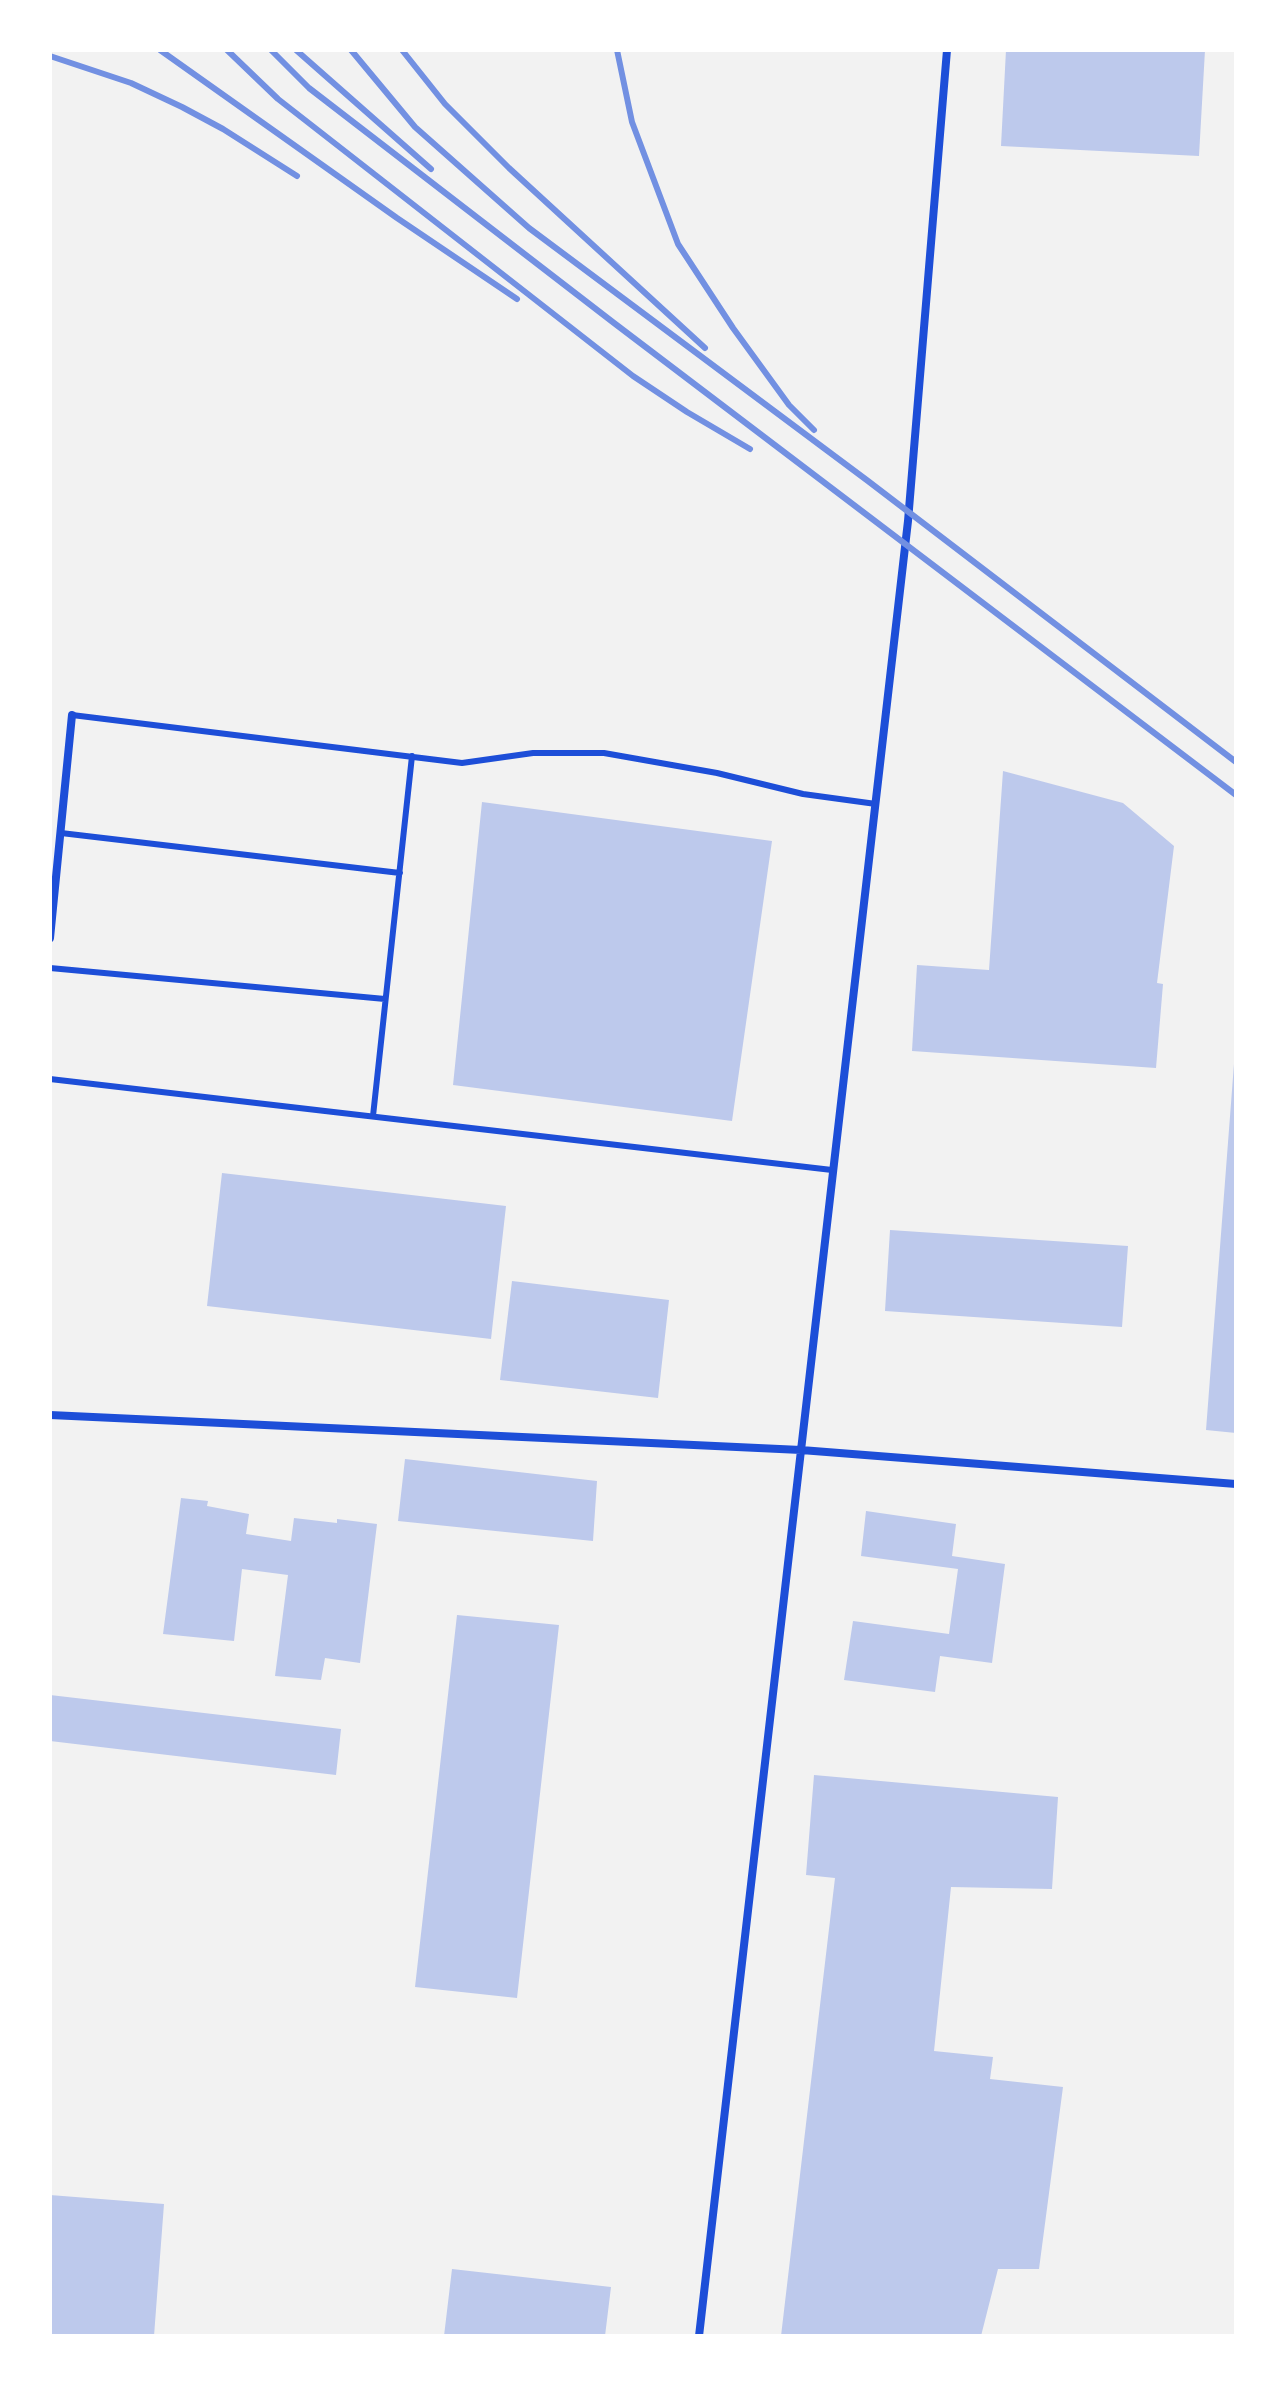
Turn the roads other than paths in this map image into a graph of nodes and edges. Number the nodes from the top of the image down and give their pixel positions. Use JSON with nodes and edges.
{"nodes":[{"id":1,"x":947,"y":50,"type":"edge"},
{"id":2,"x":72,"y":715,"type":"joint"},
{"id":3,"x":412,"y":756,"type":"junction"},
{"id":4,"x":876,"y":804,"type":"junction"},
{"id":5,"x":61,"y":833,"type":"junction"},
{"id":6,"x":400,"y":873,"type":"junction"},
{"id":7,"x":50,"y":938,"type":"edge"},
{"id":8,"x":50,"y":968,"type":"edge"},
{"id":9,"x":385,"y":999,"type":"junction"},
{"id":10,"x":50,"y":1079,"type":"edge"},
{"id":11,"x":373,"y":1116,"type":"junction"},
{"id":12,"x":832,"y":1170,"type":"junction"},
{"id":13,"x":50,"y":1415,"type":"edge"},
{"id":14,"x":801,"y":1450,"type":"junction"},
{"id":15,"x":1236,"y":1484,"type":"edge"},
{"id":16,"x":699,"y":2336,"type":"edge"}],
"edges":[{"from":1,"to":4,"type":"street"},
{"from":2,"to":3,"type":"lane"},
{"from":2,"to":5,"type":"street"},
{"from":3,"to":4,"type":"lane"},
{"from":3,"to":6,"type":"lane"},
{"from":4,"to":12,"type":"street"},
{"from":5,"to":6,"type":"lane"},
{"from":5,"to":7,"type":"street"},
{"from":6,"to":9,"type":"lane"},
{"from":8,"to":9,"type":"lane"},
{"from":9,"to":11,"type":"lane"},
{"from":10,"to":11,"type":"lane"},
{"from":11,"to":12,"type":"lane"},
{"from":12,"to":14,"type":"street"},
{"from":13,"to":14,"type":"street"},
{"from":14,"to":15,"type":"street"},
{"from":14,"to":16,"type":"street"}]}
